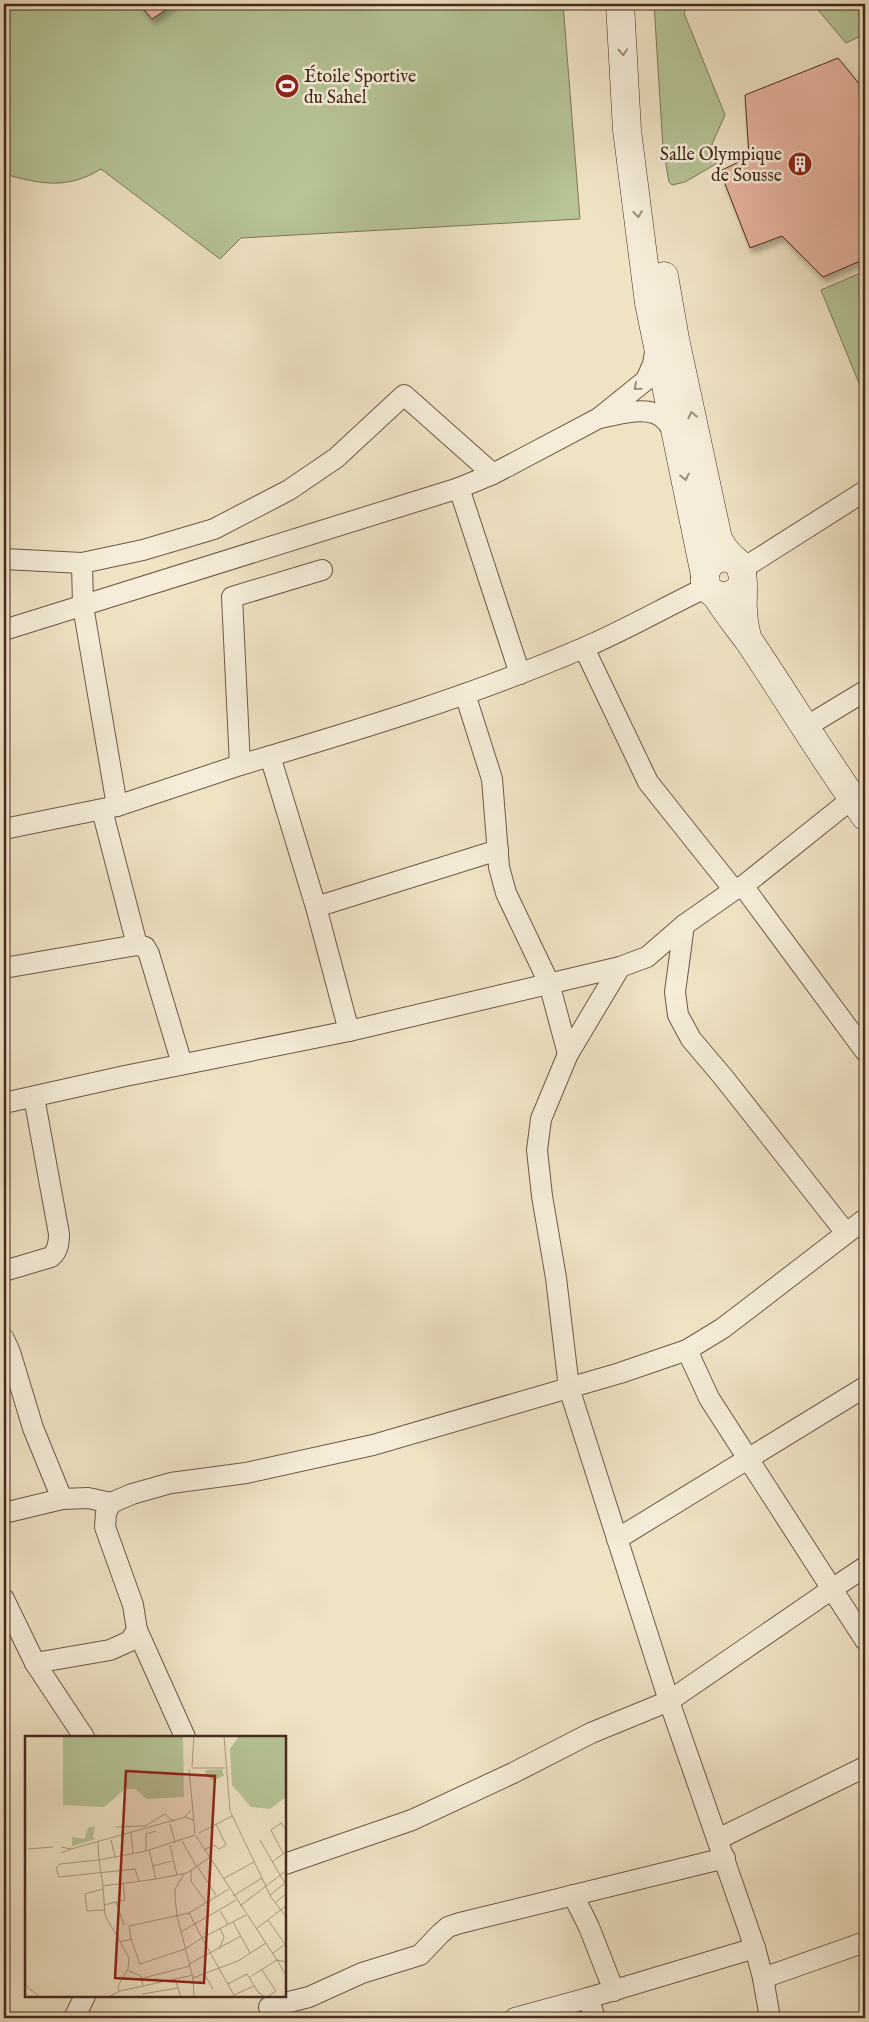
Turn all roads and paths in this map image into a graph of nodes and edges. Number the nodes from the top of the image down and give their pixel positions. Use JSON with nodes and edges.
{"nodes":[{"id":1,"x":620,"y":4,"type":"edge"},
{"id":2,"x":638,"y":4,"type":"edge"},
{"id":3,"x":656,"y":344,"type":"junction"},
{"id":4,"x":599,"y":418,"type":"junction"},
{"id":5,"x":677,"y":439,"type":"junction"},
{"id":6,"x":494,"y":474,"type":"junction"},
{"id":7,"x":458,"y":488,"type":"junction"},
{"id":8,"x":865,"y":491,"type":"edge"},
{"id":9,"x":4,"y":559,"type":"edge"},
{"id":10,"x":82,"y":564,"type":"junction"},
{"id":11,"x":322,"y":570,"type":"dead end"},
{"id":12,"x":740,"y":571,"type":"junction"},
{"id":13,"x":709,"y":585,"type":"junction"},
{"id":14,"x":83,"y":606,"type":"junction"},
{"id":15,"x":4,"y":630,"type":"edge"},
{"id":16,"x":748,"y":639,"type":"junction"},
{"id":17,"x":584,"y":648,"type":"junction"},
{"id":18,"x":520,"y":674,"type":"junction"},
{"id":19,"x":865,"y":691,"type":"edge"},
{"id":20,"x":464,"y":694,"type":"junction"},
{"id":21,"x":804,"y":728,"type":"junction"},
{"id":22,"x":270,"y":756,"type":"junction"},
{"id":23,"x":240,"y":765,"type":"junction"},
{"id":24,"x":859,"y":807,"type":"edge"},
{"id":25,"x":109,"y":808,"type":"junction"},
{"id":26,"x":4,"y":829,"type":"edge"},
{"id":27,"x":498,"y":850,"type":"junction"},
{"id":28,"x":738,"y":888,"type":"junction"},
{"id":29,"x":316,"y":907,"type":"junction"},
{"id":30,"x":684,"y":925,"type":"junction"},
{"id":31,"x":136,"y":945,"type":"junction"},
{"id":32,"x":620,"y":967,"type":"junction"},
{"id":33,"x":4,"y":968,"type":"edge"},
{"id":34,"x":549,"y":983,"type":"junction"},
{"id":35,"x":349,"y":1031,"type":"junction"},
{"id":36,"x":862,"y":1039,"type":"edge"},
{"id":37,"x":568,"y":1054,"type":"junction"},
{"id":38,"x":182,"y":1064,"type":"junction"},
{"id":39,"x":34,"y":1096,"type":"junction"},
{"id":40,"x":4,"y":1103,"type":"edge"},
{"id":41,"x":865,"y":1219,"type":"edge"},
{"id":42,"x":846,"y":1233,"type":"junction"},
{"id":43,"x":4,"y":1271,"type":"edge"},
{"id":44,"x":4,"y":1339,"type":"edge"},
{"id":45,"x":687,"y":1350,"type":"junction"},
{"id":46,"x":865,"y":1387,"type":"edge"},
{"id":47,"x":570,"y":1388,"type":"junction"},
{"id":48,"x":749,"y":1458,"type":"junction"},
{"id":49,"x":62,"y":1499,"type":"junction"},
{"id":50,"x":111,"y":1503,"type":"junction"},
{"id":51,"x":4,"y":1513,"type":"edge"},
{"id":52,"x":618,"y":1539,"type":"junction"},
{"id":53,"x":865,"y":1567,"type":"edge"},
{"id":54,"x":832,"y":1589,"type":"junction"},
{"id":55,"x":4,"y":1599,"type":"edge"},
{"id":56,"x":137,"y":1630,"type":"junction"},
{"id":57,"x":865,"y":1640,"type":"edge"},
{"id":58,"x":35,"y":1663,"type":"junction"},
{"id":59,"x":669,"y":1701,"type":"junction"},
{"id":60,"x":83,"y":1736,"type":"edge"},
{"id":61,"x":185,"y":1736,"type":"edge"},
{"id":62,"x":865,"y":1767,"type":"edge"},
{"id":63,"x":718,"y":1840,"type":"junction"},
{"id":64,"x":725,"y":1858,"type":"junction"},
{"id":65,"x":286,"y":1864,"type":"edge"},
{"id":66,"x":573,"y":1895,"type":"junction"},
{"id":67,"x":865,"y":1942,"type":"edge"},
{"id":68,"x":755,"y":1948,"type":"junction"},
{"id":69,"x":763,"y":1978,"type":"junction"},
{"id":70,"x":614,"y":1991,"type":"junction"},
{"id":71,"x":84,"y":1997,"type":"edge"},
{"id":72,"x":588,"y":1998,"type":"junction"},
{"id":73,"x":268,"y":2007,"type":"edge"},
{"id":74,"x":74,"y":2018,"type":"edge"},
{"id":75,"x":515,"y":2018,"type":"edge"},
{"id":76,"x":595,"y":2018,"type":"edge"},
{"id":77,"x":770,"y":2018,"type":"edge"}],
"edges":[{"from":1,"to":3,"type":"main road","one_way":true},
{"from":12,"to":2,"type":"main road","one_way":true},
{"from":3,"to":4,"type":"street","one_way":true},
{"from":3,"to":5,"type":"main road"},
{"from":4,"to":5,"type":"street"},
{"from":4,"to":6,"type":"street"},
{"from":5,"to":13,"type":"main road","one_way":true},
{"from":6,"to":7,"type":"street"},
{"from":6,"to":10,"type":"street"},
{"from":7,"to":14,"type":"street"},
{"from":7,"to":18,"type":"street"},
{"from":8,"to":12,"type":"street"},
{"from":9,"to":10,"type":"street"},
{"from":10,"to":14,"type":"street"},
{"from":11,"to":23,"type":"street"},
{"from":12,"to":13,"type":"main road"},
{"from":12,"to":16,"type":"main road"},
{"from":13,"to":16,"type":"main road"},
{"from":13,"to":17,"type":"street"},
{"from":14,"to":15,"type":"street"},
{"from":14,"to":25,"type":"street"},
{"from":16,"to":21,"type":"main road"},
{"from":17,"to":18,"type":"street"},
{"from":17,"to":28,"type":"street"},
{"from":18,"to":20,"type":"street"},
{"from":19,"to":21,"type":"street"},
{"from":20,"to":22,"type":"street"},
{"from":20,"to":27,"type":"street"},
{"from":21,"to":24,"type":"main road"},
{"from":22,"to":23,"type":"street"},
{"from":22,"to":29,"type":"street"},
{"from":23,"to":25,"type":"street"},
{"from":24,"to":28,"type":"street"},
{"from":25,"to":26,"type":"street"},
{"from":25,"to":31,"type":"street"},
{"from":27,"to":29,"type":"street"},
{"from":27,"to":34,"type":"street"},
{"from":28,"to":30,"type":"street"},
{"from":28,"to":36,"type":"street"},
{"from":29,"to":35,"type":"street"},
{"from":30,"to":32,"type":"street"},
{"from":30,"to":42,"type":"street"},
{"from":31,"to":33,"type":"street"},
{"from":31,"to":38,"type":"street"},
{"from":32,"to":34,"type":"street"},
{"from":32,"to":37,"type":"street"},
{"from":34,"to":35,"type":"street"},
{"from":34,"to":37,"type":"street"},
{"from":35,"to":38,"type":"street"},
{"from":37,"to":47,"type":"street"},
{"from":38,"to":39,"type":"street"},
{"from":39,"to":40,"type":"street"},
{"from":39,"to":43,"type":"street"},
{"from":41,"to":42,"type":"street"},
{"from":42,"to":45,"type":"street"},
{"from":44,"to":49,"type":"street"},
{"from":45,"to":47,"type":"street"},
{"from":45,"to":48,"type":"street"},
{"from":46,"to":48,"type":"street"},
{"from":47,"to":50,"type":"street"},
{"from":47,"to":52,"type":"street"},
{"from":48,"to":52,"type":"street"},
{"from":48,"to":54,"type":"street"},
{"from":49,"to":50,"type":"street"},
{"from":49,"to":51,"type":"street"},
{"from":50,"to":56,"type":"street"},
{"from":52,"to":59,"type":"street"},
{"from":53,"to":54,"type":"street"},
{"from":54,"to":57,"type":"street"},
{"from":54,"to":59,"type":"street"},
{"from":55,"to":58,"type":"street"},
{"from":56,"to":58,"type":"street"},
{"from":56,"to":61,"type":"street"},
{"from":58,"to":60,"type":"street"},
{"from":59,"to":63,"type":"street"},
{"from":59,"to":65,"type":"street"},
{"from":62,"to":63,"type":"street"},
{"from":63,"to":64,"type":"street"},
{"from":64,"to":66,"type":"street"},
{"from":64,"to":68,"type":"street"},
{"from":66,"to":70,"type":"street"},
{"from":66,"to":73,"type":"street"},
{"from":67,"to":69,"type":"street"},
{"from":68,"to":69,"type":"street"},
{"from":68,"to":70,"type":"street"},
{"from":69,"to":77,"type":"street"},
{"from":70,"to":72,"type":"street"},
{"from":71,"to":74,"type":"street"},
{"from":72,"to":75,"type":"street"},
{"from":72,"to":76,"type":"street"}]}
